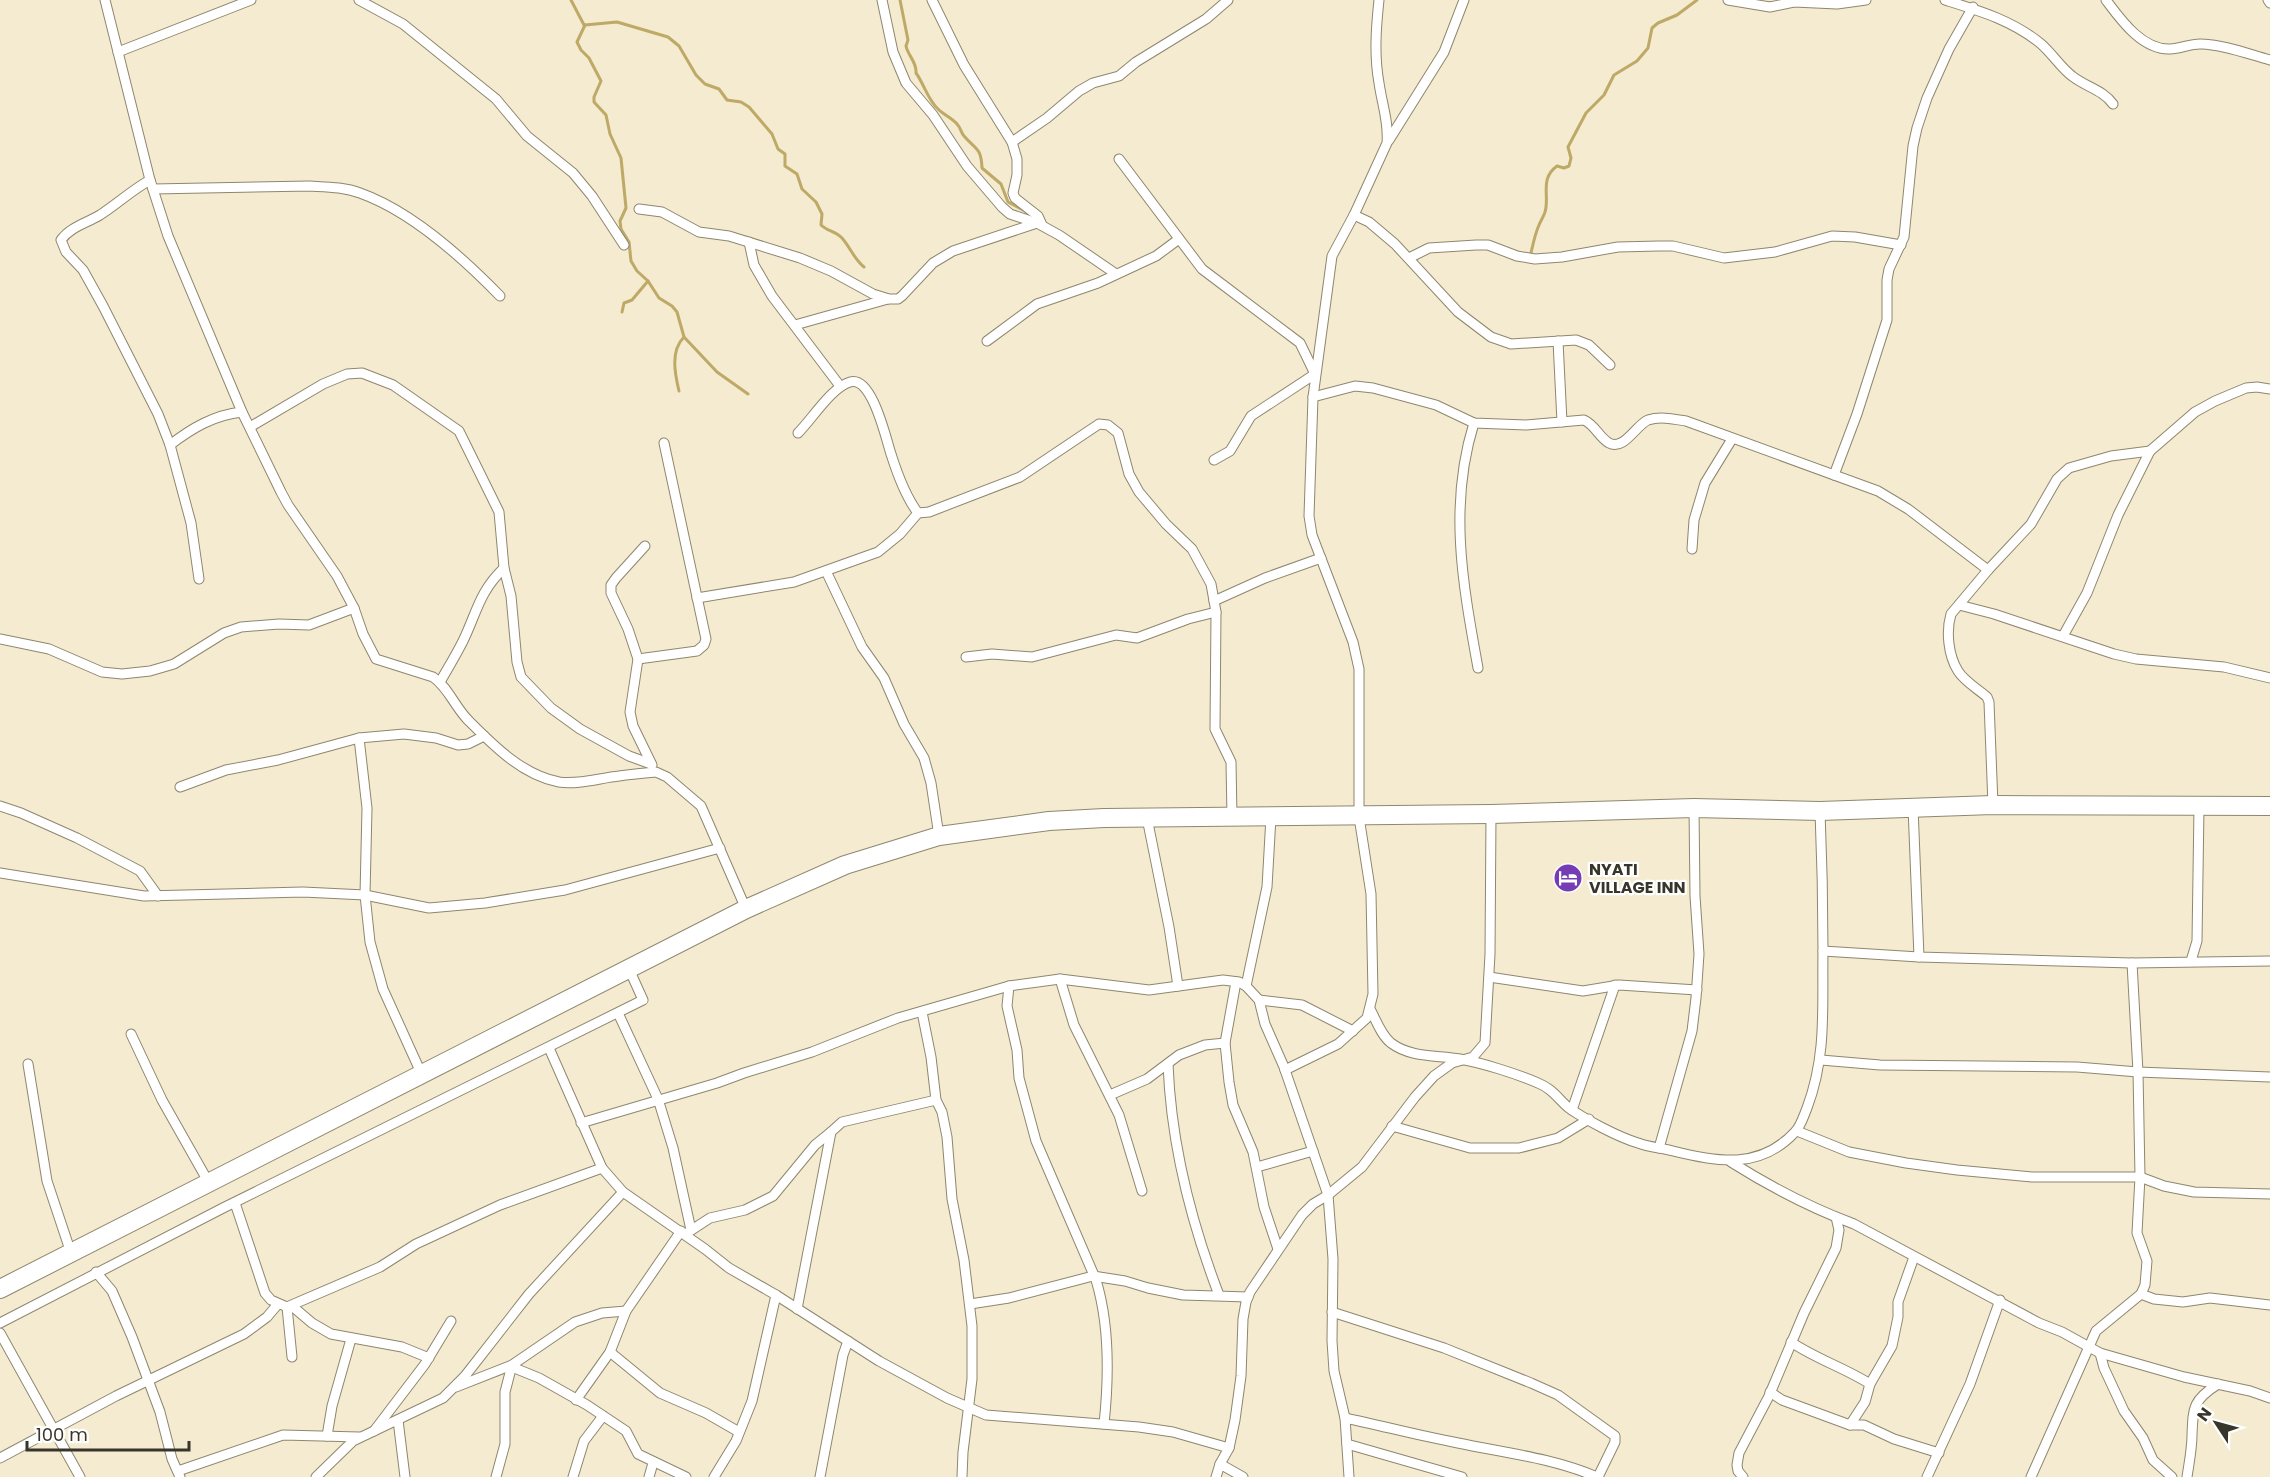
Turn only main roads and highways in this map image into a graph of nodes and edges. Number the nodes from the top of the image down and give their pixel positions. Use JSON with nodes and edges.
{"nodes":[{"id":1,"x":2270,"y":806,"type":"edge"},
{"id":2,"x":0,"y":1289,"type":"edge"}],
"edges":[{"from":1,"to":2,"type":"highway"}]}
